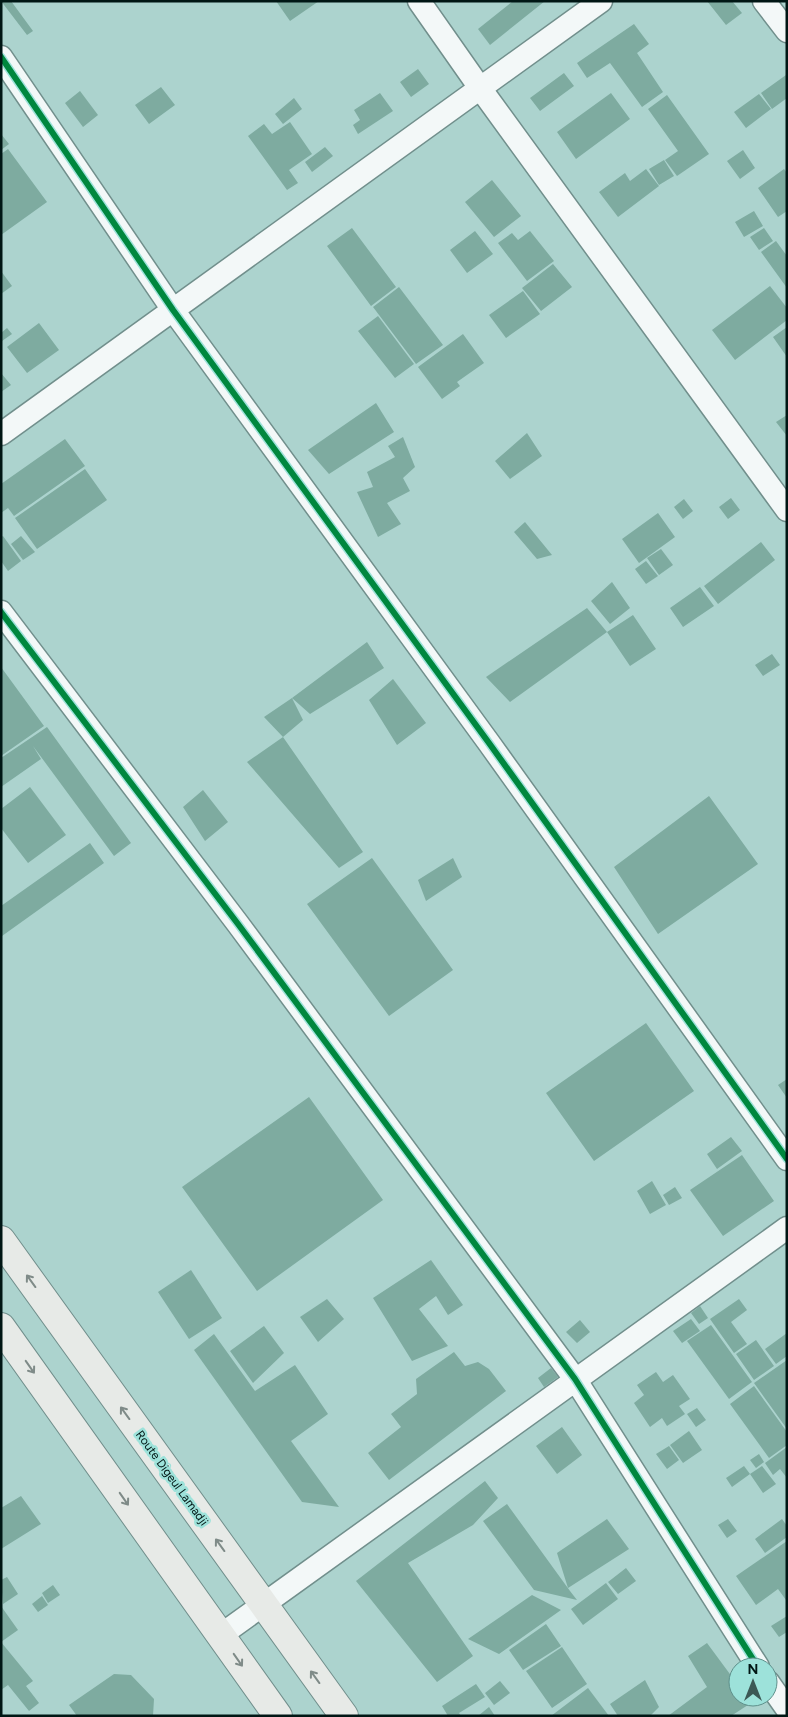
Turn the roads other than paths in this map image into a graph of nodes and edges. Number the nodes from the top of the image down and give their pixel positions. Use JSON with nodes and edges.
{"nodes":[{"id":1,"x":419,"y":1,"type":"edge"},
{"id":2,"x":601,"y":1,"type":"edge"},
{"id":3,"x":764,"y":1,"type":"edge"},
{"id":4,"x":787,"y":31,"type":"edge"},
{"id":5,"x":1,"y":57,"type":"edge"},
{"id":6,"x":480,"y":88,"type":"junction"},
{"id":7,"x":173,"y":310,"type":"junction"},
{"id":8,"x":1,"y":434,"type":"edge"},
{"id":9,"x":787,"y":510,"type":"edge"},
{"id":10,"x":1,"y":612,"type":"edge"},
{"id":11,"x":787,"y":1159,"type":"edge"},
{"id":12,"x":787,"y":1228,"type":"edge"},
{"id":13,"x":1,"y":1240,"type":"edge"},
{"id":14,"x":1,"y":1327,"type":"edge"},
{"id":15,"x":575,"y":1379,"type":"junction"},
{"id":16,"x":262,"y":1604,"type":"junction"},
{"id":17,"x":221,"y":1635,"type":"junction"},
{"id":18,"x":752,"y":1657,"type":"edge"},
{"id":19,"x":778,"y":1696,"type":"edge"},
{"id":20,"x":787,"y":1709,"type":"edge"},
{"id":21,"x":278,"y":1716,"type":"edge"},
{"id":22,"x":344,"y":1716,"type":"edge"}],
"edges":[{"from":1,"to":6,"type":"street"},
{"from":2,"to":6,"type":"street"},
{"from":3,"to":4,"type":"street"},
{"from":5,"to":7,"type":"street"},
{"from":6,"to":7,"type":"street"},
{"from":6,"to":9,"type":"street"},
{"from":7,"to":8,"type":"street"},
{"from":7,"to":11,"type":"street"},
{"from":10,"to":15,"type":"street"},
{"from":12,"to":15,"type":"street"},
{"from":16,"to":13,"type":"main road","name":"Route Digeul Lamadji","one_way":true},
{"from":14,"to":17,"type":"main road","one_way":true},
{"from":15,"to":16,"type":"street"},
{"from":15,"to":18,"type":"street"},
{"from":16,"to":17,"type":"street"},
{"from":22,"to":16,"type":"main road","name":"Route Digeul Lamadji","one_way":true},
{"from":17,"to":21,"type":"main road","one_way":true},
{"from":19,"to":20,"type":"street"}]}
